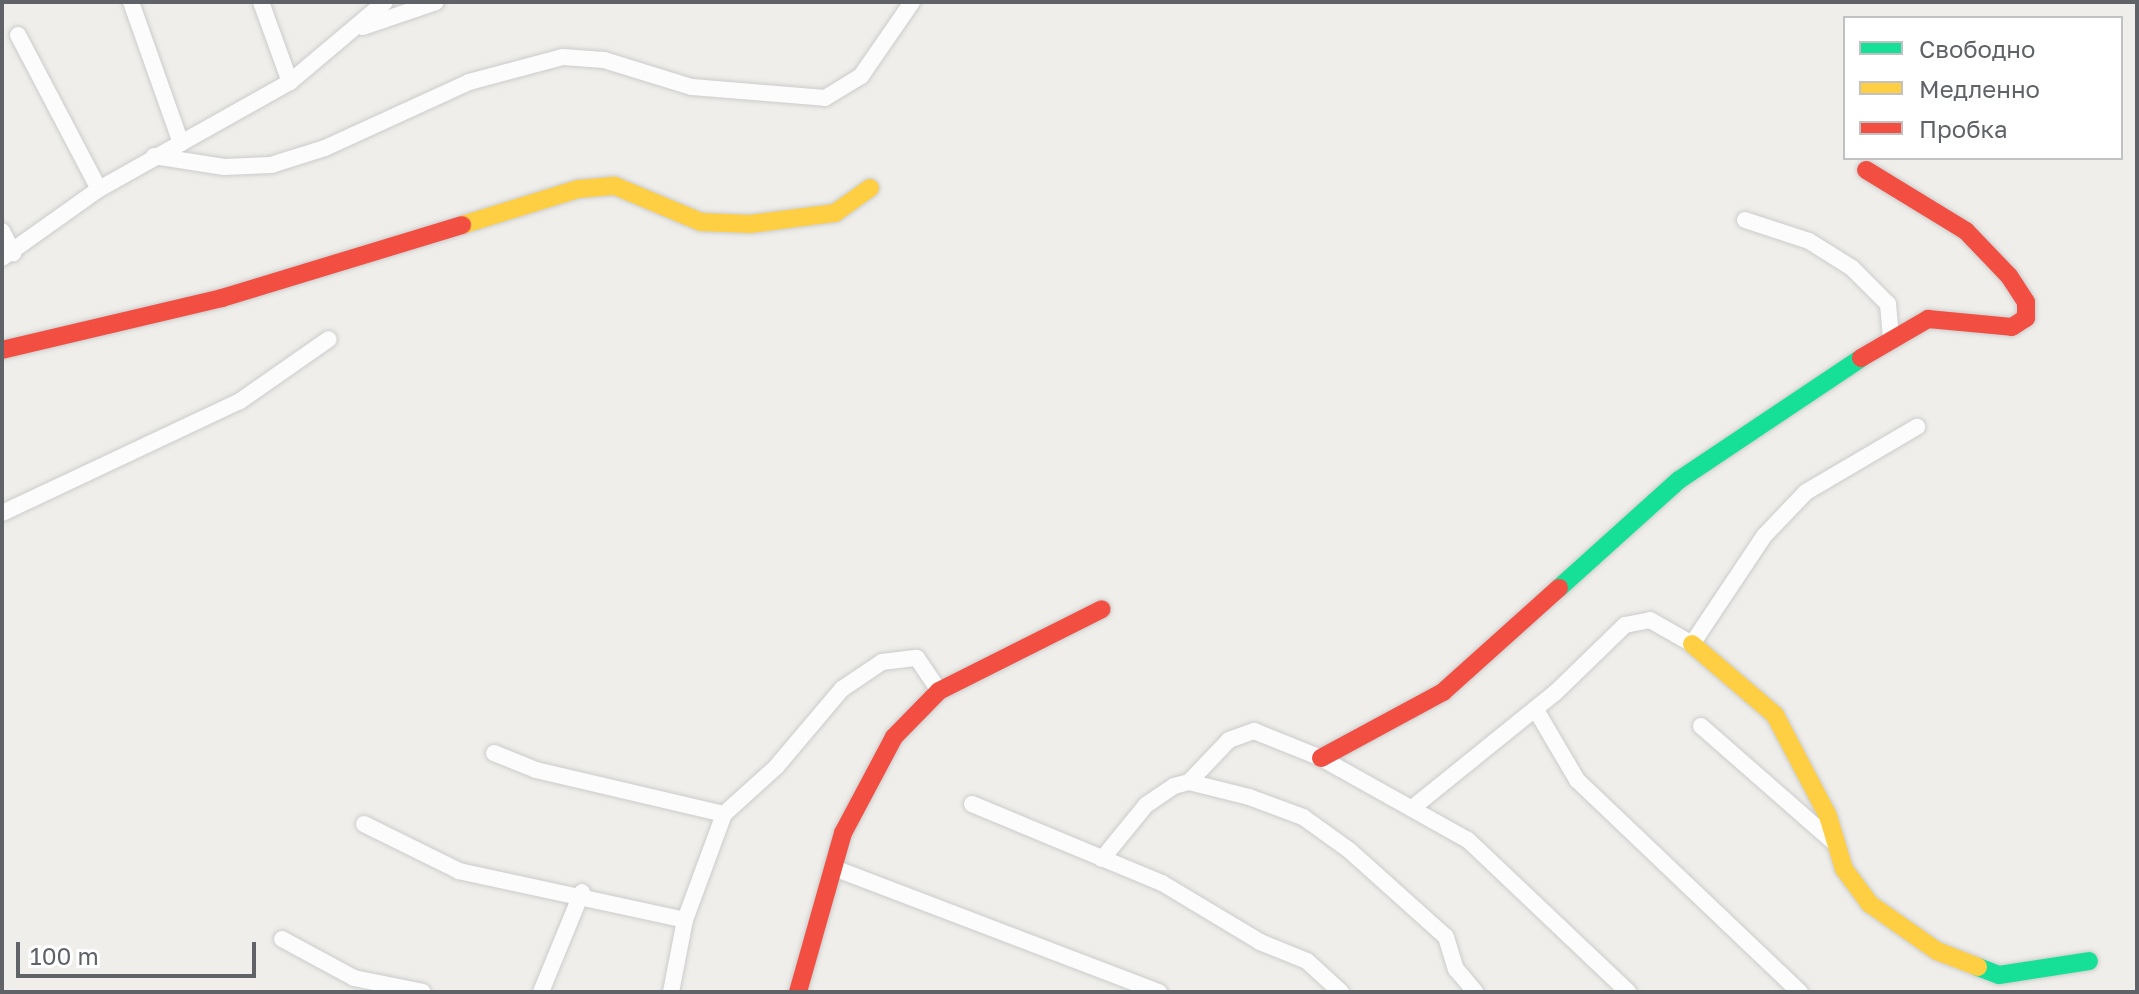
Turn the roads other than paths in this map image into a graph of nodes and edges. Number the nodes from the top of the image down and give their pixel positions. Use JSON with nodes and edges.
{"nodes":[{"id":1,"x":131,"y":2,"type":"edge"},
{"id":2,"x":261,"y":2,"type":"edge"},
{"id":3,"x":385,"y":2,"type":"edge"},
{"id":4,"x":436,"y":2,"type":"edge"},
{"id":5,"x":912,"y":2,"type":"edge"},
{"id":6,"x":362,"y":28,"type":"junction"},
{"id":7,"x":18,"y":35,"type":"dead end"},
{"id":8,"x":290,"y":82,"type":"junction"},
{"id":9,"x":181,"y":143,"type":"junction"},
{"id":10,"x":154,"y":156,"type":"junction"},
{"id":11,"x":1866,"y":170,"type":"dead end"},
{"id":12,"x":870,"y":188,"type":"dead end"},
{"id":13,"x":99,"y":189,"type":"junction"},
{"id":14,"x":1745,"y":220,"type":"dead end"},
{"id":15,"x":2,"y":231,"type":"edge"},
{"id":16,"x":7,"y":256,"type":"edge"},
{"id":17,"x":329,"y":339,"type":"dead end"},
{"id":18,"x":1891,"y":339,"type":"junction"},
{"id":19,"x":2,"y":350,"type":"edge"},
{"id":20,"x":1917,"y":427,"type":"dead end"},
{"id":21,"x":2,"y":513,"type":"edge"},
{"id":22,"x":1102,"y":609,"type":"dead end"},
{"id":23,"x":1692,"y":644,"type":"junction"},
{"id":24,"x":939,"y":691,"type":"junction"},
{"id":25,"x":1536,"y":710,"type":"junction"},
{"id":26,"x":1701,"y":726,"type":"dead end"},
{"id":27,"x":494,"y":753,"type":"dead end"},
{"id":28,"x":1321,"y":758,"type":"junction"},
{"id":29,"x":1189,"y":782,"type":"junction"},
{"id":30,"x":972,"y":804,"type":"dead end"},
{"id":31,"x":1416,"y":805,"type":"junction"},
{"id":32,"x":724,"y":814,"type":"junction"},
{"id":33,"x":364,"y":824,"type":"dead end"},
{"id":34,"x":1837,"y":844,"type":"junction"},
{"id":35,"x":1102,"y":859,"type":"junction"},
{"id":36,"x":834,"y":868,"type":"junction"},
{"id":37,"x":582,"y":892,"type":"junction"},
{"id":38,"x":685,"y":920,"type":"junction"},
{"id":39,"x":282,"y":939,"type":"dead end"},
{"id":40,"x":2089,"y":961,"type":"dead end"},
{"id":41,"x":423,"y":992,"type":"edge"},
{"id":42,"x":541,"y":992,"type":"edge"},
{"id":43,"x":671,"y":992,"type":"edge"},
{"id":44,"x":798,"y":992,"type":"edge"},
{"id":45,"x":1159,"y":992,"type":"edge"},
{"id":46,"x":1341,"y":992,"type":"edge"},
{"id":47,"x":1475,"y":992,"type":"edge"},
{"id":48,"x":1628,"y":992,"type":"edge"},
{"id":49,"x":1800,"y":992,"type":"edge"}],
"edges":[{"from":1,"to":9,"type":"street"},
{"from":2,"to":8,"type":"street"},
{"from":3,"to":6,"type":"street"},
{"from":4,"to":6,"type":"street"},
{"from":5,"to":10,"type":"street"},
{"from":6,"to":8,"type":"street"},
{"from":7,"to":13,"type":"street"},
{"from":8,"to":9,"type":"street"},
{"from":9,"to":10,"type":"street"},
{"from":10,"to":13,"type":"street"},
{"from":11,"to":18,"type":"street"},
{"from":12,"to":19,"type":"street"},
{"from":13,"to":16,"type":"street"},
{"from":14,"to":18,"type":"street"},
{"from":15,"to":16,"type":"street"},
{"from":17,"to":21,"type":"street"},
{"from":18,"to":28,"type":"street"},
{"from":20,"to":23,"type":"street"},
{"from":22,"to":24,"type":"street"},
{"from":23,"to":25,"type":"street"},
{"from":23,"to":34,"type":"street"},
{"from":24,"to":32,"type":"street"},
{"from":24,"to":36,"type":"street"},
{"from":25,"to":31,"type":"street"},
{"from":25,"to":49,"type":"street"},
{"from":26,"to":34,"type":"street"},
{"from":27,"to":32,"type":"street"},
{"from":28,"to":29,"type":"street"},
{"from":28,"to":31,"type":"street"},
{"from":29,"to":35,"type":"street"},
{"from":29,"to":47,"type":"street"},
{"from":30,"to":35,"type":"street"},
{"from":31,"to":48,"type":"street"},
{"from":32,"to":38,"type":"street"},
{"from":33,"to":37,"type":"street"},
{"from":34,"to":40,"type":"street"},
{"from":35,"to":46,"type":"street"},
{"from":36,"to":44,"type":"street"},
{"from":36,"to":45,"type":"street"},
{"from":37,"to":38,"type":"street"},
{"from":37,"to":42,"type":"street"},
{"from":38,"to":43,"type":"street"},
{"from":39,"to":41,"type":"street"}]}
